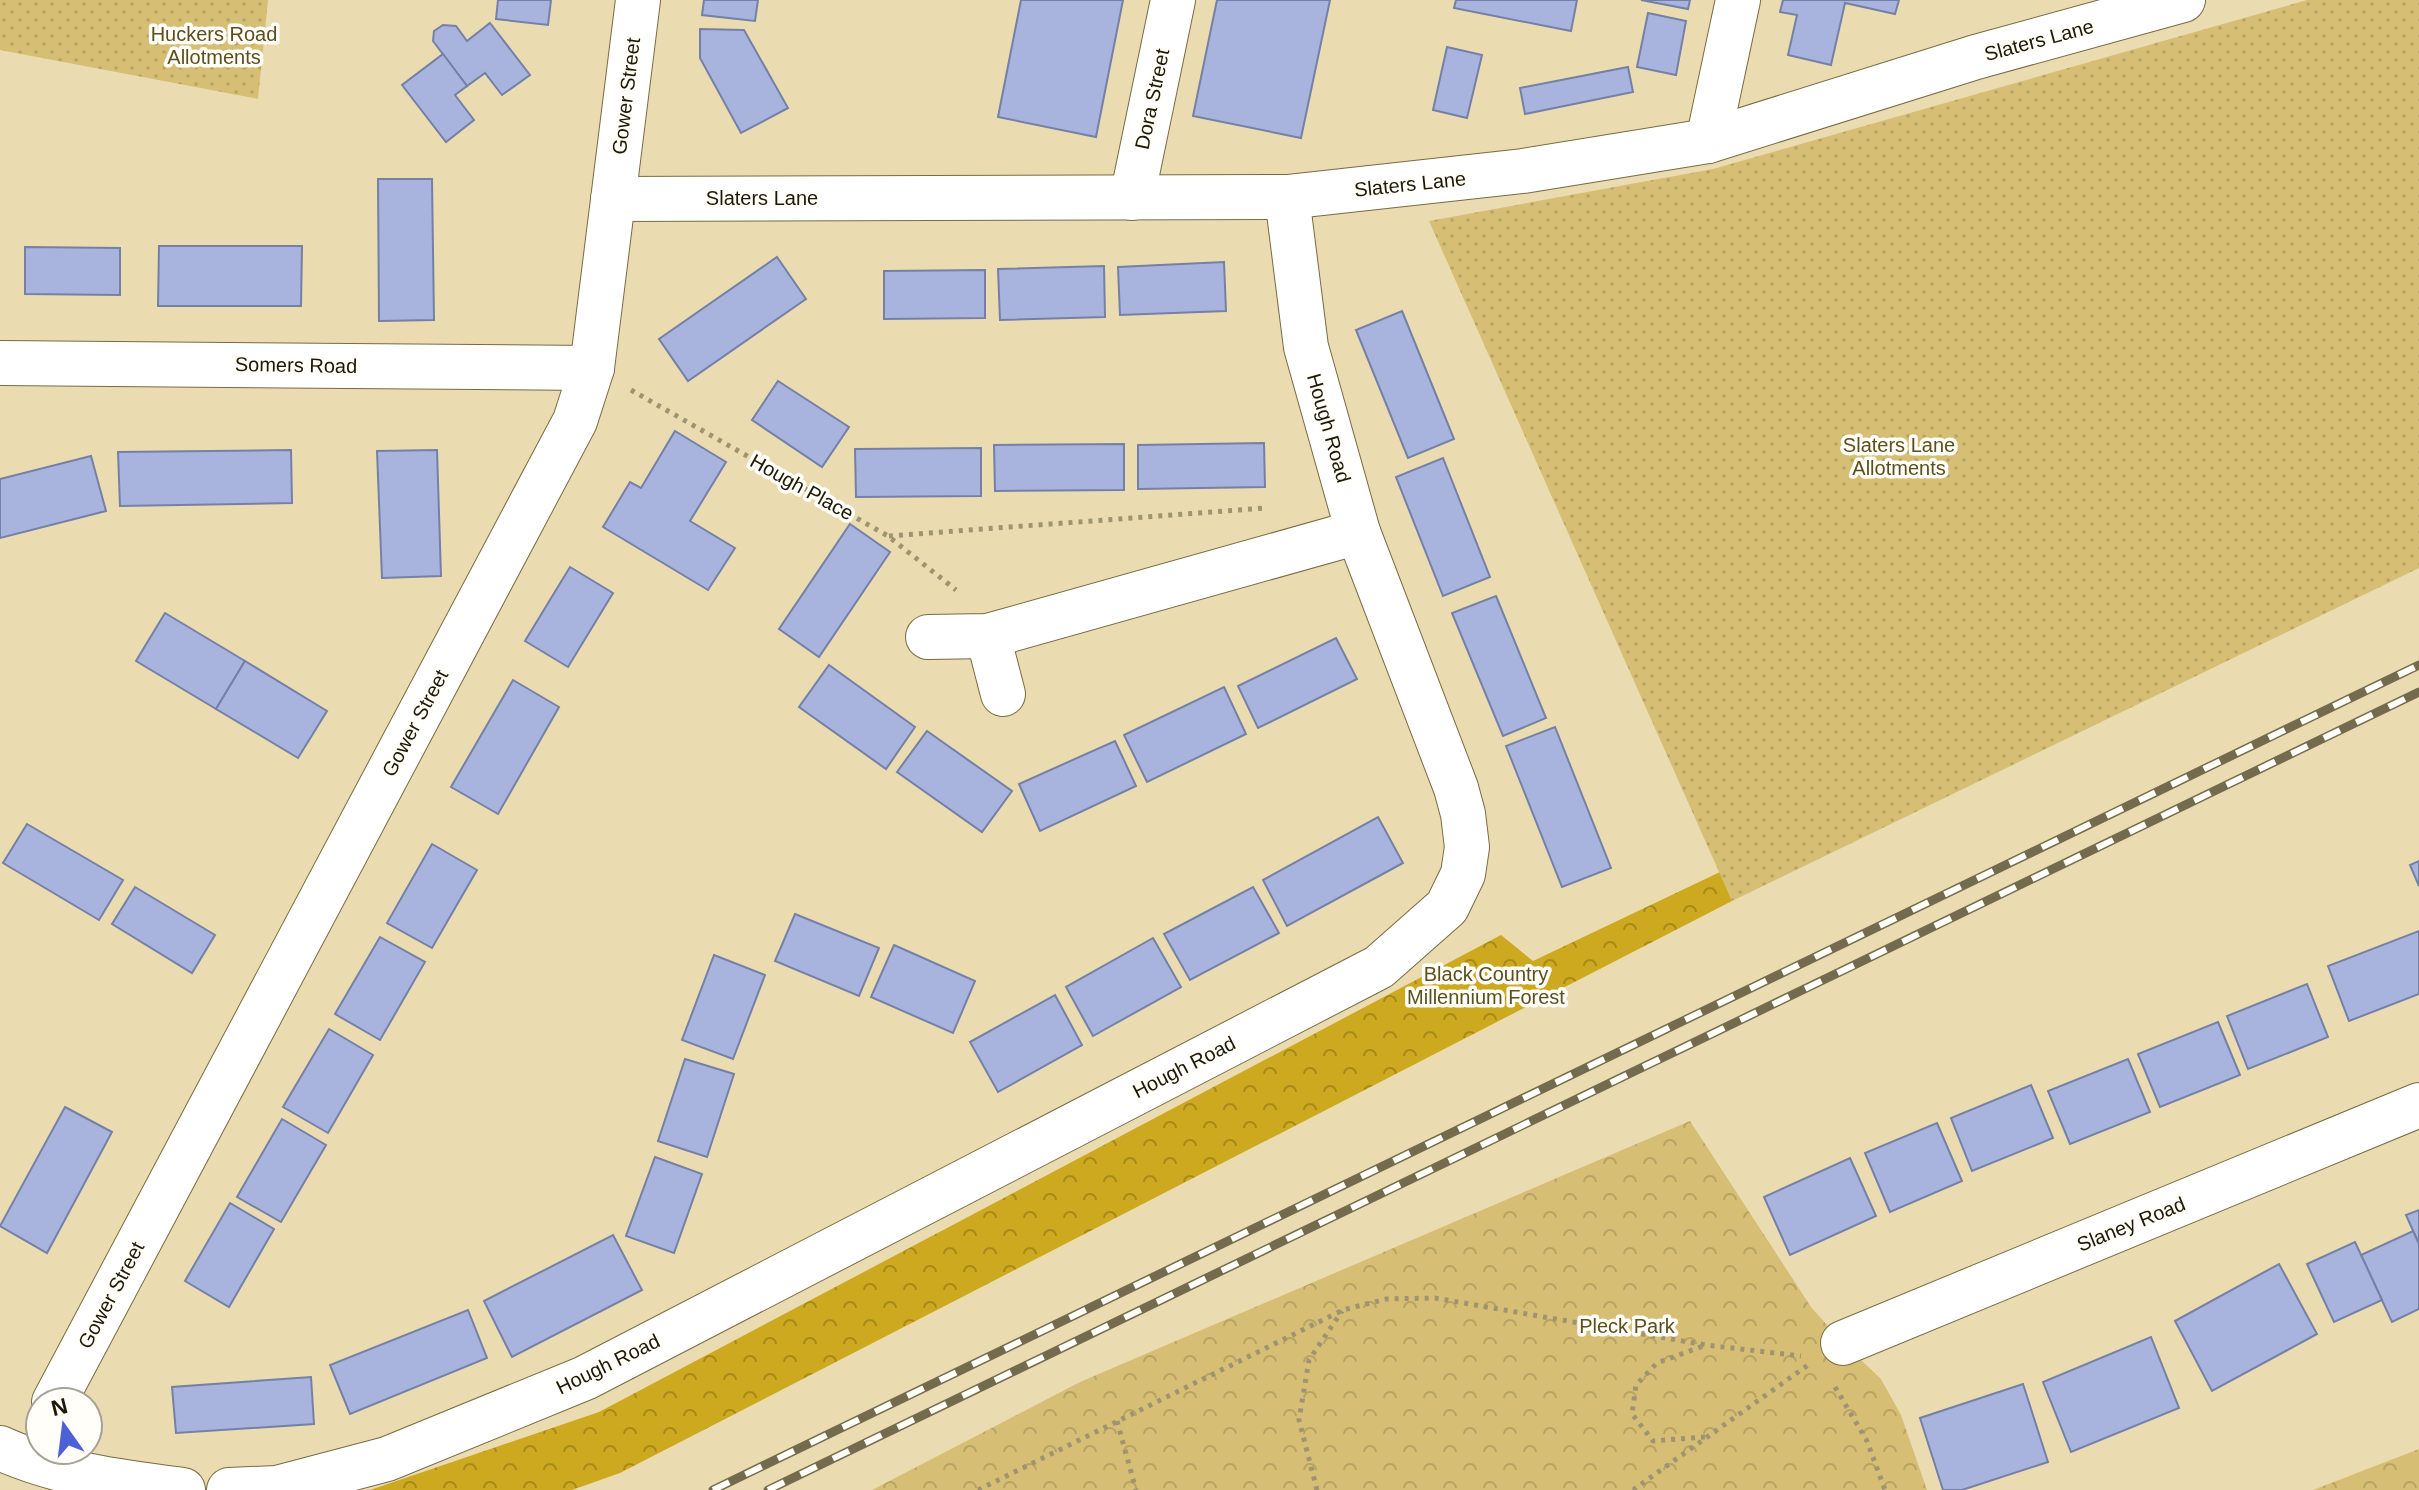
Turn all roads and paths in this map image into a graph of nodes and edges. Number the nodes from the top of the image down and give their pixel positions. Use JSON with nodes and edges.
{"nodes":[{"id":1,"x":638,"y":0,"type":"edge"},
{"id":2,"x":1173,"y":0,"type":"edge"},
{"id":3,"x":1738,"y":0,"type":"edge"},
{"id":4,"x":2183,"y":0,"type":"edge"},
{"id":5,"x":1708,"y":141,"type":"junction"},
{"id":6,"x":1287,"y":197,"type":"junction"},
{"id":7,"x":1132,"y":198,"type":"junction"},
{"id":8,"x":613,"y":199,"type":"junction"},
{"id":9,"x":0,"y":363,"type":"edge"},
{"id":10,"x":592,"y":368,"type":"junction"},
{"id":11,"x":1270,"y":508,"type":"dead end"},
{"id":12,"x":1358,"y":532,"type":"junction"},
{"id":13,"x":888,"y":536,"type":"junction"},
{"id":14,"x":988,"y":636,"type":"junction"},
{"id":15,"x":928,"y":637,"type":"dead end"},
{"id":16,"x":1003,"y":694,"type":"dead end"},
{"id":17,"x":2419,"y":1105,"type":"edge"},
{"id":18,"x":1343,"y":1310,"type":"junction"},
{"id":19,"x":1706,"y":1345,"type":"junction"},
{"id":20,"x":1830,"y":1350,"type":"junction"},
{"id":21,"x":62,"y":1386,"type":"edge"},
{"id":22,"x":1117,"y":1421,"type":"junction"},
{"id":23,"x":1706,"y":1437,"type":"junction"},
{"id":24,"x":21,"y":1445,"type":"edge"},
{"id":25,"x":183,"y":1490,"type":"edge"},
{"id":26,"x":229,"y":1490,"type":"edge"},
{"id":27,"x":978,"y":1490,"type":"edge"},
{"id":28,"x":1136,"y":1490,"type":"edge"},
{"id":29,"x":1317,"y":1490,"type":"edge"},
{"id":30,"x":1633,"y":1490,"type":"edge"},
{"id":31,"x":1885,"y":1490,"type":"edge"}],
"edges":[{"from":1,"to":8,"type":"street","name":"Gower Street"},
{"from":2,"to":7,"type":"street","name":"Dora Street"},
{"from":3,"to":5,"type":"street"},
{"from":4,"to":5,"type":"street","name":"Slaters Lane"},
{"from":5,"to":6,"type":"street","name":"Slaters Lane"},
{"from":6,"to":7,"type":"street","name":"Slaters Lane"},
{"from":6,"to":12,"type":"street","name":"Hough Road"},
{"from":7,"to":8,"type":"street","name":"Slaters Lane"},
{"from":8,"to":10,"type":"street","name":"Gower Street"},
{"from":9,"to":10,"type":"street","name":"Somers Road"},
{"from":10,"to":13,"type":"path","name":"Hough Place"},
{"from":10,"to":21,"type":"street","name":"Gower Street"},
{"from":11,"to":13,"type":"path"},
{"from":12,"to":14,"type":"street"},
{"from":12,"to":26,"type":"street","name":"Hough Road"},
{"from":13,"to":14,"type":"path","name":"Hough Place"},
{"from":14,"to":15,"type":"street"},
{"from":14,"to":16,"type":"street"},
{"from":17,"to":20,"type":"street","name":"Slaney Road"},
{"from":18,"to":19,"type":"path"},
{"from":18,"to":22,"type":"path"},
{"from":18,"to":29,"type":"path"},
{"from":19,"to":20,"type":"path"},
{"from":19,"to":23,"type":"path"},
{"from":20,"to":23,"type":"path"},
{"from":20,"to":31,"type":"path"},
{"from":22,"to":27,"type":"path"},
{"from":22,"to":28,"type":"path"},
{"from":23,"to":30,"type":"path"},
{"from":24,"to":25,"type":"street"}]}
